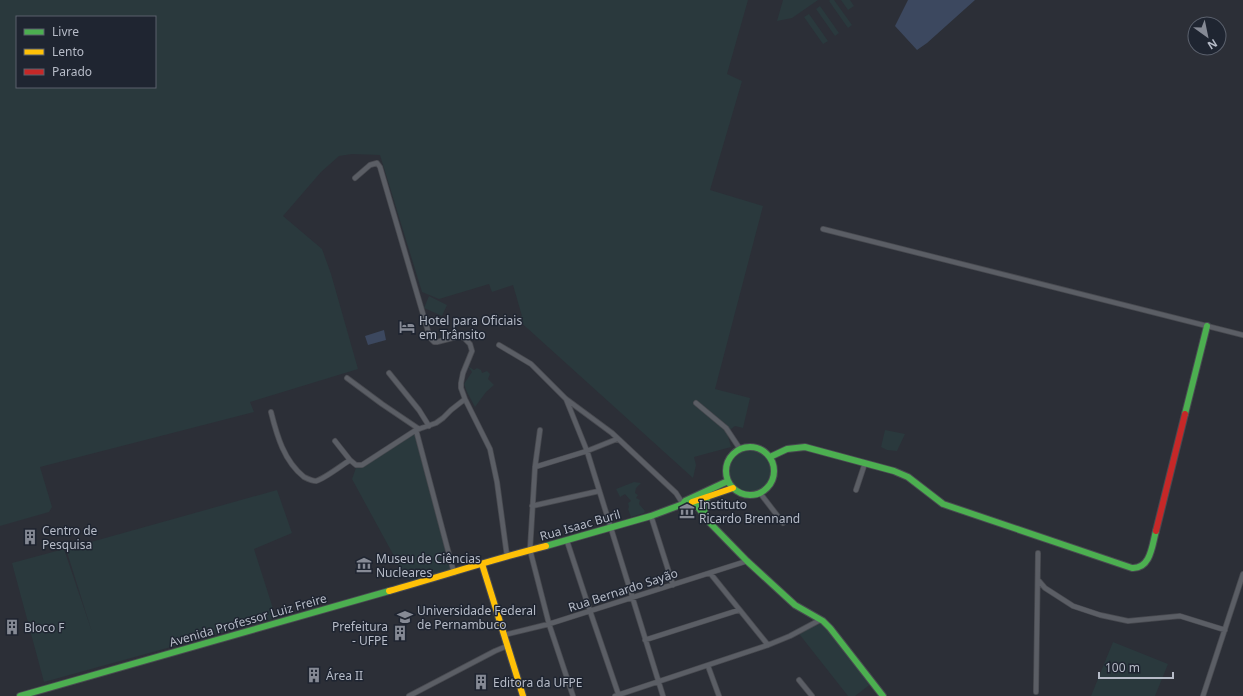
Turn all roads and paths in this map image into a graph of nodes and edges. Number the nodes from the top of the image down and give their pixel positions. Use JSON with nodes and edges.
{"nodes":[{"id":1,"x":355,"y":178,"type":"dead end"},
{"id":2,"x":823,"y":228,"type":"dead end"},
{"id":3,"x":1207,"y":326,"type":"junction"},
{"id":4,"x":1243,"y":335,"type":"edge"},
{"id":5,"x":499,"y":345,"type":"dead end"},
{"id":6,"x":389,"y":373,"type":"dead end"},
{"id":7,"x":347,"y":378,"type":"dead end"},
{"id":8,"x":465,"y":399,"type":"junction"},
{"id":9,"x":566,"y":399,"type":"junction"},
{"id":10,"x":696,"y":403,"type":"dead end"},
{"id":11,"x":271,"y":412,"type":"dead end"},
{"id":12,"x":429,"y":426,"type":"junction"},
{"id":13,"x":418,"y":430,"type":"junction"},
{"id":14,"x":540,"y":430,"type":"dead end"},
{"id":15,"x":617,"y":438,"type":"junction"},
{"id":16,"x":335,"y":441,"type":"dead end"},
{"id":17,"x":740,"y":449,"type":"junction"},
{"id":18,"x":587,"y":451,"type":"junction"},
{"id":19,"x":770,"y":457,"type":"junction"},
{"id":20,"x":350,"y":460,"type":"junction"},
{"id":21,"x":865,"y":463,"type":"junction"},
{"id":22,"x":535,"y":468,"type":"junction"},
{"id":23,"x":728,"y":481,"type":"junction"},
{"id":24,"x":733,"y":488,"type":"junction"},
{"id":25,"x":856,"y":490,"type":"dead end"},
{"id":26,"x":599,"y":491,"type":"junction"},
{"id":27,"x":760,"y":493,"type":"junction"},
{"id":28,"x":707,"y":497,"type":"junction"},
{"id":29,"x":693,"y":500,"type":"junction"},
{"id":30,"x":683,"y":504,"type":"junction"},
{"id":31,"x":532,"y":506,"type":"junction"},
{"id":32,"x":704,"y":514,"type":"junction"},
{"id":33,"x":650,"y":516,"type":"junction"},
{"id":34,"x":783,"y":523,"type":"dead end"},
{"id":35,"x":611,"y":528,"type":"junction"},
{"id":36,"x":567,"y":541,"type":"junction"},
{"id":37,"x":530,"y":550,"type":"junction"},
{"id":38,"x":1038,"y":553,"type":"dead end"},
{"id":39,"x":507,"y":556,"type":"junction"},
{"id":40,"x":747,"y":561,"type":"junction"},
{"id":41,"x":482,"y":564,"type":"junction"},
{"id":42,"x":454,"y":573,"type":"junction"},
{"id":43,"x":710,"y":573,"type":"junction"},
{"id":44,"x":1243,"y":574,"type":"edge"},
{"id":45,"x":1039,"y":581,"type":"junction"},
{"id":46,"x":673,"y":585,"type":"junction"},
{"id":47,"x":632,"y":598,"type":"junction"},
{"id":48,"x":739,"y":610,"type":"junction"},
{"id":49,"x":590,"y":611,"type":"junction"},
{"id":50,"x":820,"y":620,"type":"junction"},
{"id":51,"x":549,"y":624,"type":"junction"},
{"id":52,"x":1225,"y":630,"type":"junction"},
{"id":53,"x":504,"y":635,"type":"junction"},
{"id":54,"x":645,"y":640,"type":"junction"},
{"id":55,"x":768,"y":645,"type":"junction"},
{"id":56,"x":508,"y":646,"type":"junction"},
{"id":57,"x":708,"y":666,"type":"junction"},
{"id":58,"x":799,"y":680,"type":"dead end"},
{"id":59,"x":659,"y":682,"type":"junction"},
{"id":60,"x":1036,"y":692,"type":"dead end"},
{"id":61,"x":20,"y":696,"type":"edge"},
{"id":62,"x":409,"y":696,"type":"edge"},
{"id":63,"x":523,"y":696,"type":"edge"},
{"id":64,"x":572,"y":696,"type":"edge"},
{"id":65,"x":618,"y":696,"type":"edge"},
{"id":66,"x":663,"y":696,"type":"edge"},
{"id":67,"x":719,"y":696,"type":"edge"},
{"id":68,"x":812,"y":696,"type":"edge"},
{"id":69,"x":883,"y":696,"type":"edge"},
{"id":70,"x":1203,"y":696,"type":"edge"}],
"edges":[{"from":1,"to":8,"type":"street"},
{"from":2,"to":3,"type":"street"},
{"from":3,"to":4,"type":"street"},
{"from":3,"to":21,"type":"main road"},
{"from":5,"to":9,"type":"street"},
{"from":6,"to":12,"type":"street"},
{"from":7,"to":13,"type":"street"},
{"from":8,"to":12,"type":"street"},
{"from":8,"to":39,"type":"street"},
{"from":9,"to":15,"type":"street"},
{"from":9,"to":18,"type":"street"},
{"from":10,"to":17,"type":"street"},
{"from":11,"to":20,"type":"street"},
{"from":12,"to":13,"type":"street"},
{"from":13,"to":20,"type":"street"},
{"from":13,"to":42,"type":"street"},
{"from":14,"to":22,"type":"street"},
{"from":15,"to":18,"type":"street"},
{"from":15,"to":30,"type":"street"},
{"from":16,"to":20,"type":"street"},
{"from":17,"to":19,"type":"main road"},
{"from":17,"to":23,"type":"main road"},
{"from":18,"to":22,"type":"street"},
{"from":18,"to":26,"type":"street"},
{"from":19,"to":21,"type":"main road"},
{"from":19,"to":27,"type":"main road"},
{"from":21,"to":25,"type":"street"},
{"from":22,"to":31,"type":"street"},
{"from":23,"to":24,"type":"main road"},
{"from":23,"to":29,"type":"main road","name":"Rua Isaac Buril"},
{"from":24,"to":27,"type":"main road"},
{"from":24,"to":28,"type":"main road","name":"Rua Isaac Buril"},
{"from":26,"to":31,"type":"street"},
{"from":26,"to":35,"type":"street"},
{"from":27,"to":34,"type":"street"},
{"from":28,"to":29,"type":"main road","name":"Rua Isaac Buril"},
{"from":28,"to":32,"type":"main road"},
{"from":29,"to":30,"type":"main road","name":"Rua Isaac Buril"},
{"from":29,"to":32,"type":"main road"},
{"from":30,"to":33,"type":"main road","name":"Rua Isaac Buril"},
{"from":31,"to":37,"type":"street"},
{"from":32,"to":40,"type":"main road"},
{"from":33,"to":35,"type":"main road","name":"Rua Isaac Buril"},
{"from":33,"to":46,"type":"street"},
{"from":35,"to":36,"type":"main road","name":"Rua Isaac Buril"},
{"from":35,"to":47,"type":"street"},
{"from":36,"to":37,"type":"main road","name":"Rua Isaac Buril"},
{"from":36,"to":49,"type":"street"},
{"from":37,"to":39,"type":"main road","name":"Rua Isaac Buril"},
{"from":37,"to":51,"type":"street"},
{"from":38,"to":45,"type":"street"},
{"from":39,"to":41,"type":"main road","name":"Rua Isaac Buril"},
{"from":40,"to":43,"type":"street","name":"Rua Bernardo Sayão"},
{"from":40,"to":50,"type":"main road"},
{"from":41,"to":42,"type":"main road","name":"Avenida Professor Luiz Freire"},
{"from":41,"to":53,"type":"main road"},
{"from":42,"to":61,"type":"main road","name":"Avenida Professor Luiz Freire"},
{"from":43,"to":46,"type":"street","name":"Rua Bernardo Sayão"},
{"from":43,"to":48,"type":"street"},
{"from":44,"to":52,"type":"street"},
{"from":45,"to":52,"type":"street"},
{"from":45,"to":60,"type":"street"},
{"from":46,"to":47,"type":"street","name":"Rua Bernardo Sayão"},
{"from":47,"to":49,"type":"street","name":"Rua Bernardo Sayão"},
{"from":47,"to":54,"type":"street"},
{"from":48,"to":54,"type":"street"},
{"from":48,"to":55,"type":"street"},
{"from":49,"to":51,"type":"street","name":"Rua Bernardo Sayão"},
{"from":49,"to":65,"type":"street"},
{"from":50,"to":55,"type":"street"},
{"from":50,"to":69,"type":"main road"},
{"from":51,"to":53,"type":"street","name":"Rua Bernardo Sayão"},
{"from":51,"to":64,"type":"street"},
{"from":52,"to":70,"type":"street"},
{"from":53,"to":56,"type":"main road"},
{"from":54,"to":59,"type":"street"},
{"from":55,"to":57,"type":"street"},
{"from":56,"to":62,"type":"street"},
{"from":56,"to":63,"type":"main road"},
{"from":57,"to":59,"type":"street"},
{"from":57,"to":67,"type":"street"},
{"from":58,"to":68,"type":"street"},
{"from":59,"to":65,"type":"street"},
{"from":59,"to":66,"type":"street"}]}
